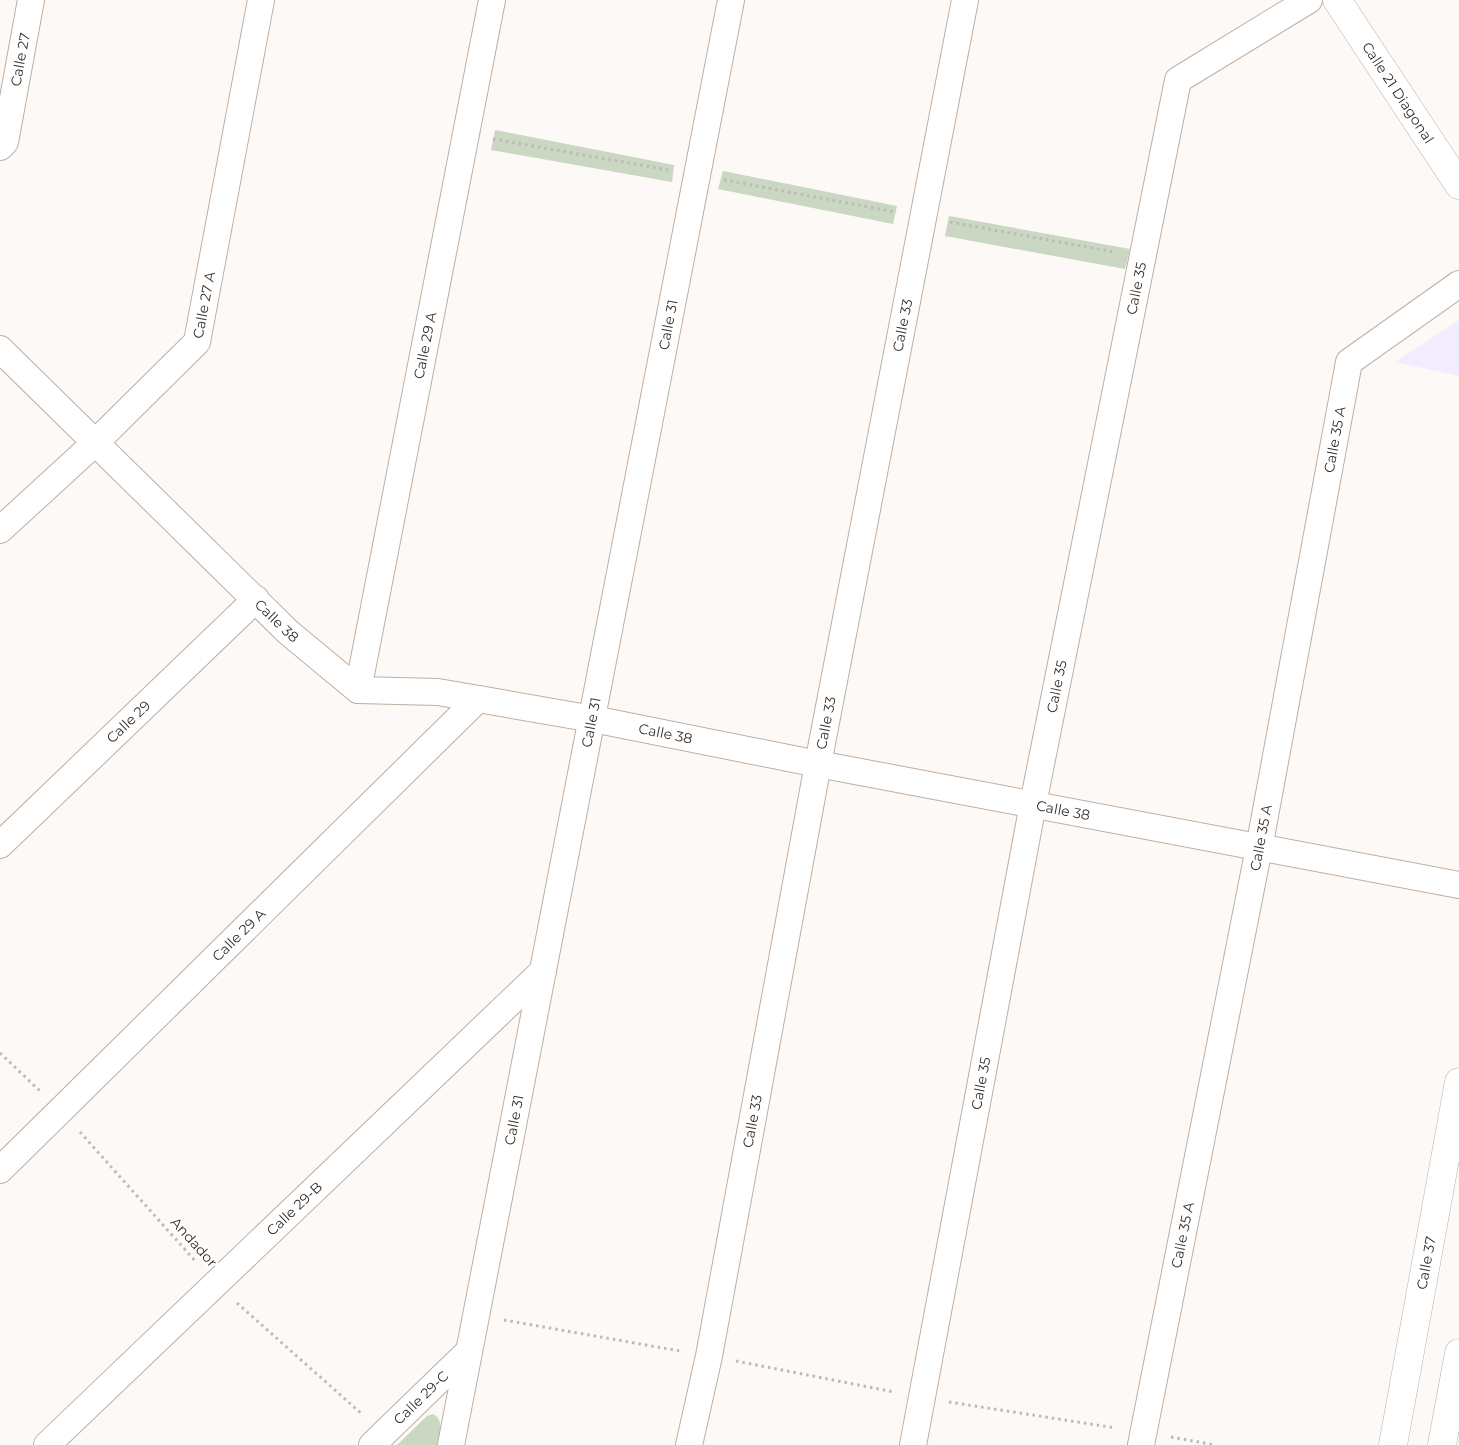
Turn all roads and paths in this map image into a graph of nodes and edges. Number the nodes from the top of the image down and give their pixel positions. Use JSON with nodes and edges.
{"nodes":[{"id":1,"x":31,"y":0,"type":"edge"},
{"id":2,"x":261,"y":0,"type":"edge"},
{"id":3,"x":492,"y":0,"type":"edge"},
{"id":4,"x":731,"y":0,"type":"edge"},
{"id":5,"x":965,"y":0,"type":"edge"},
{"id":6,"x":1309,"y":0,"type":"edge"},
{"id":7,"x":1336,"y":0,"type":"edge"},
{"id":8,"x":465,"y":134,"type":"junction"},
{"id":9,"x":0,"y":147,"type":"edge"},
{"id":10,"x":698,"y":175,"type":"junction"},
{"id":11,"x":1459,"y":186,"type":"edge"},
{"id":12,"x":923,"y":217,"type":"junction"},
{"id":13,"x":1142,"y":257,"type":"junction"},
{"id":14,"x":1459,"y":284,"type":"edge"},
{"id":15,"x":0,"y":349,"type":"edge"},
{"id":16,"x":96,"y":442,"type":"junction"},
{"id":17,"x":0,"y":530,"type":"edge"},
{"id":18,"x":256,"y":599,"type":"junction"},
{"id":19,"x":358,"y":690,"type":"junction"},
{"id":20,"x":478,"y":699,"type":"junction"},
{"id":21,"x":593,"y":719,"type":"junction"},
{"id":22,"x":818,"y":764,"type":"junction"},
{"id":23,"x":1033,"y":804,"type":"junction"},
{"id":24,"x":0,"y":845,"type":"edge"},
{"id":25,"x":1259,"y":848,"type":"junction"},
{"id":26,"x":1459,"y":884,"type":"edge"},
{"id":27,"x":543,"y":971,"type":"junction"},
{"id":28,"x":0,"y":1053,"type":"edge"},
{"id":29,"x":1459,"y":1082,"type":"edge"},
{"id":30,"x":60,"y":1110,"type":"junction"},
{"id":31,"x":0,"y":1170,"type":"edge"},
{"id":32,"x":216,"y":1284,"type":"junction"},
{"id":33,"x":476,"y":1315,"type":"junction"},
{"id":34,"x":468,"y":1352,"type":"junction"},
{"id":35,"x":1459,"y":1353,"type":"edge"},
{"id":36,"x":709,"y":1356,"type":"junction"},
{"id":37,"x":922,"y":1398,"type":"junction"},
{"id":38,"x":1454,"y":1413,"type":"edge"},
{"id":39,"x":1142,"y":1439,"type":"edge"},
{"id":40,"x":378,"y":1440,"type":"edge"},
{"id":41,"x":47,"y":1445,"type":"edge"},
{"id":42,"x":452,"y":1445,"type":"edge"},
{"id":43,"x":689,"y":1445,"type":"edge"},
{"id":44,"x":913,"y":1445,"type":"edge"},
{"id":45,"x":1215,"y":1445,"type":"edge"},
{"id":46,"x":1393,"y":1445,"type":"edge"},
{"id":47,"x":1442,"y":1445,"type":"edge"}],
"edges":[{"from":1,"to":9,"type":"street","name":"Calle 27"},
{"from":2,"to":16,"type":"street","name":"Calle 27 A"},
{"from":3,"to":8,"type":"street","name":"Calle 29 A"},
{"from":4,"to":10,"type":"street","name":"Calle 31"},
{"from":5,"to":12,"type":"street","name":"Calle 33"},
{"from":6,"to":13,"type":"street","name":"Calle 35"},
{"from":7,"to":11,"type":"street","name":"Calle 21 Diagonal"},
{"from":8,"to":10,"type":"path"},
{"from":8,"to":19,"type":"street","name":"Calle 29 A"},
{"from":10,"to":12,"type":"path"},
{"from":10,"to":21,"type":"street","name":"Calle 31"},
{"from":12,"to":13,"type":"path"},
{"from":12,"to":22,"type":"street","name":"Calle 33"},
{"from":13,"to":23,"type":"street","name":"Calle 35"},
{"from":14,"to":25,"type":"street","name":"Calle 35 A"},
{"from":15,"to":16,"type":"street","name":"Calle 38"},
{"from":16,"to":17,"type":"street","name":"Calle 27 A"},
{"from":16,"to":18,"type":"street","name":"Calle 38"},
{"from":18,"to":19,"type":"street","name":"Calle 38"},
{"from":18,"to":24,"type":"street","name":"Calle 29"},
{"from":19,"to":20,"type":"street","name":"Calle 38"},
{"from":20,"to":21,"type":"street","name":"Calle 38"},
{"from":20,"to":30,"type":"street","name":"Calle 29 A"},
{"from":21,"to":22,"type":"street","name":"Calle 38"},
{"from":21,"to":27,"type":"street","name":"Calle 31"},
{"from":22,"to":23,"type":"street","name":"Calle 38"},
{"from":22,"to":36,"type":"street","name":"Calle 33"},
{"from":23,"to":25,"type":"street","name":"Calle 38"},
{"from":23,"to":37,"type":"street","name":"Calle 35"},
{"from":25,"to":26,"type":"street","name":"Calle 38"},
{"from":25,"to":39,"type":"street","name":"Calle 35 A"},
{"from":27,"to":32,"type":"street","name":"Calle 29-B"},
{"from":27,"to":33,"type":"street","name":"Calle 31"},
{"from":28,"to":30,"type":"path","name":"Andador"},
{"from":29,"to":46,"type":"street","name":"Calle 37"},
{"from":30,"to":31,"type":"street","name":"Calle 29 A"},
{"from":30,"to":32,"type":"path","name":"Andador"},
{"from":32,"to":40,"type":"path","name":"Andador"},
{"from":32,"to":41,"type":"street","name":"Calle 29-B"},
{"from":33,"to":34,"type":"street","name":"Calle 31"},
{"from":33,"to":36,"type":"path"},
{"from":34,"to":40,"type":"street","name":"Calle 29-C"},
{"from":34,"to":42,"type":"street","name":"Calle 31"},
{"from":35,"to":38,"type":"street"},
{"from":36,"to":37,"type":"path"},
{"from":36,"to":43,"type":"street","name":"Calle 33"},
{"from":37,"to":39,"type":"path"},
{"from":37,"to":44,"type":"street","name":"Calle 35"},
{"from":38,"to":47,"type":"street"},
{"from":39,"to":45,"type":"path"}]}
